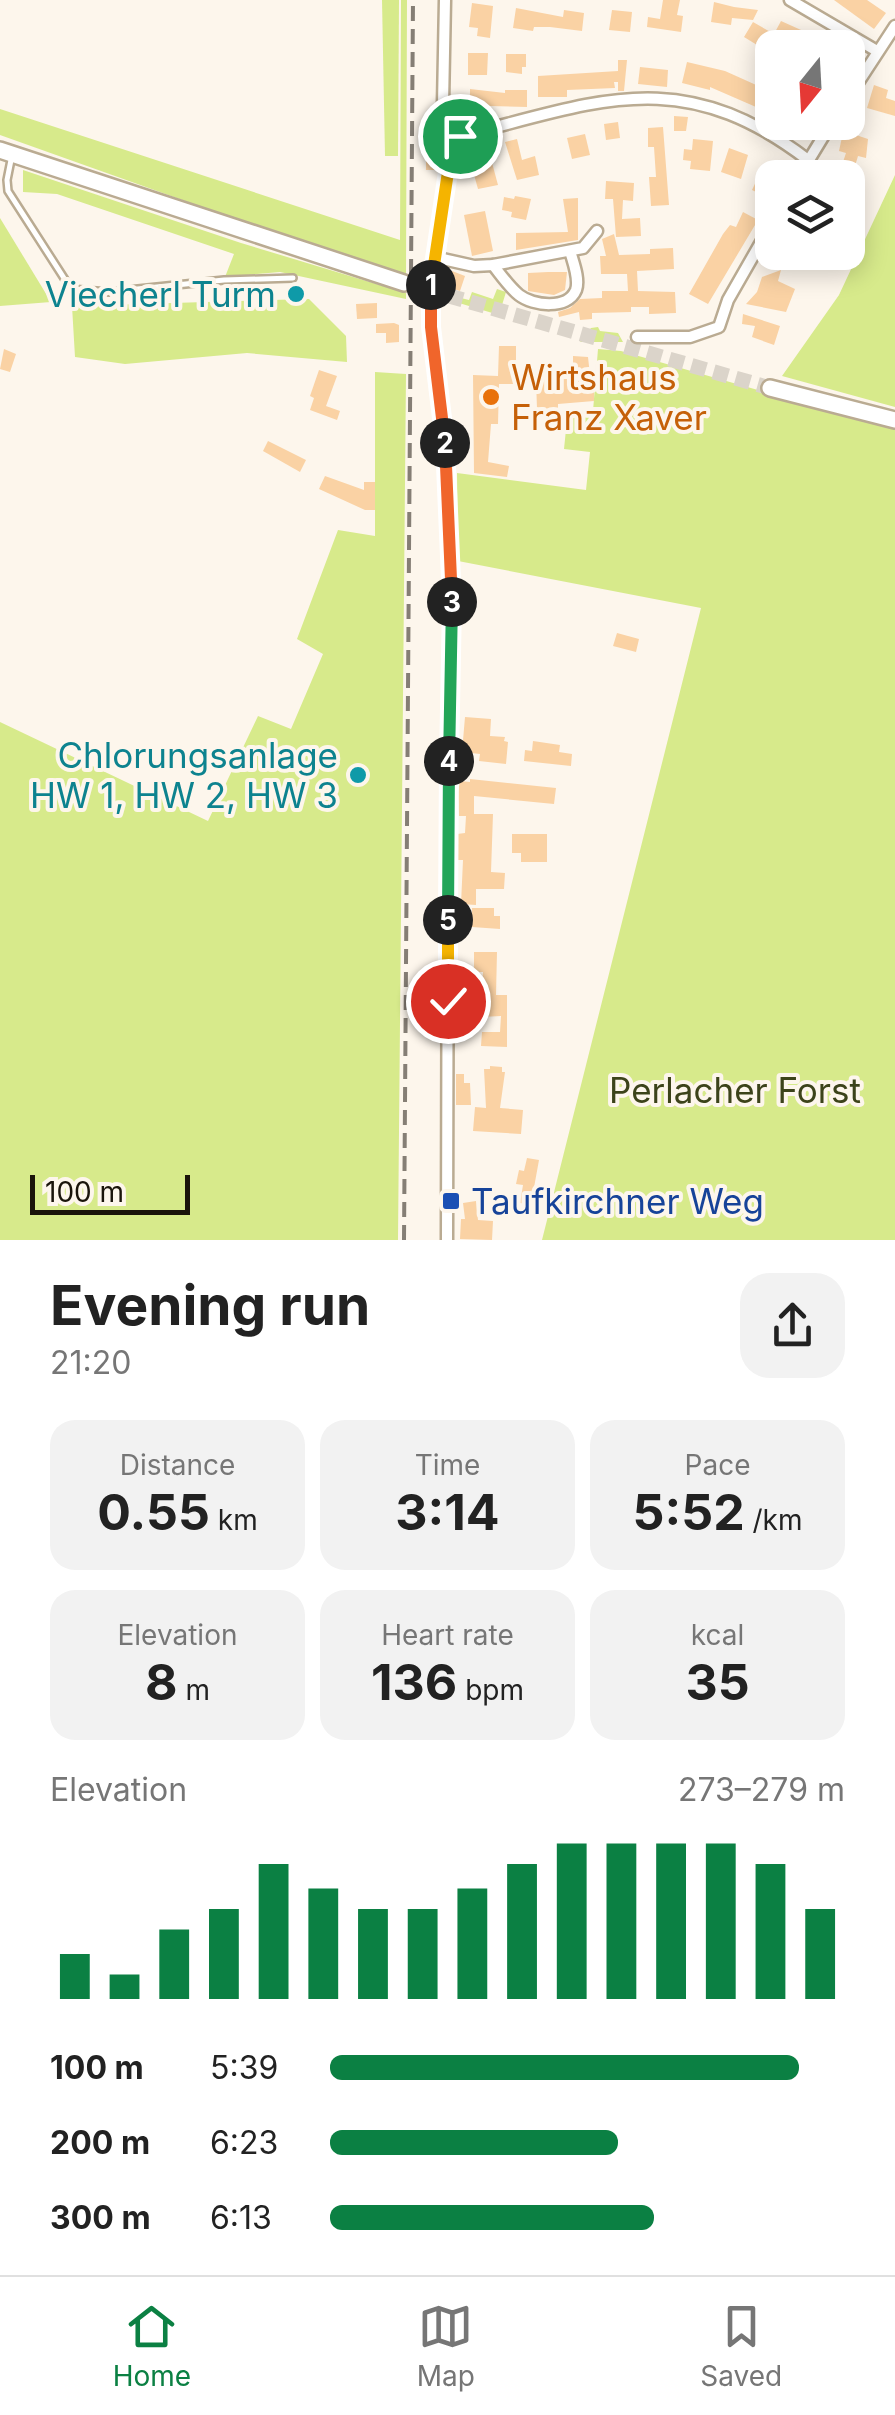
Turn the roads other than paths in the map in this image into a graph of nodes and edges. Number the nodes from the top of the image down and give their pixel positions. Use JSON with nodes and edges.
{"nodes":[{"id":1,"x":445,"y":0,"type":"edge"},
{"id":2,"x":790,"y":0,"type":"edge"},
{"id":3,"x":895,"y":26,"type":"edge"},
{"id":4,"x":877,"y":51,"type":"junction"},
{"id":5,"x":865,"y":70,"type":"edge"},
{"id":6,"x":448,"y":139,"type":"junction"},
{"id":7,"x":821,"y":140,"type":"edge"},
{"id":8,"x":6,"y":152,"type":"edge"},
{"id":9,"x":808,"y":160,"type":"joint"},
{"id":10,"x":597,"y":230,"type":"dead end"},
{"id":11,"x":570,"y":251,"type":"junction"},
{"id":12,"x":755,"y":253,"type":"edge"},
{"id":13,"x":434,"y":257,"type":"junction"},
{"id":14,"x":494,"y":265,"type":"junction"},
{"id":15,"x":294,"y":278,"type":"dead end"},
{"id":16,"x":404,"y":283,"type":"tunnel mouth"},
{"id":17,"x":638,"y":337,"type":"dead end"},
{"id":18,"x":770,"y":388,"type":"tunnel mouth"},
{"id":19,"x":895,"y":420,"type":"edge"},
{"id":20,"x":446,"y":1240,"type":"edge"}],
"edges":[{"from":1,"to":6,"type":"street"},
{"from":2,"to":4,"type":"street"},
{"from":3,"to":4,"type":"street"},
{"from":4,"to":5,"type":"street"},
{"from":6,"to":9,"type":"street"},
{"from":6,"to":13,"type":"street"},
{"from":7,"to":9,"type":"street"},
{"from":8,"to":15,"type":"lane"},
{"from":8,"to":16,"type":"main road"},
{"from":10,"to":11,"type":"street"},
{"from":11,"to":14,"type":"street"},
{"from":11,"to":14,"type":"street"},
{"from":12,"to":17,"type":"street"},
{"from":13,"to":14,"type":"street"},
{"from":13,"to":20,"type":"street","bridge":true},
{"from":18,"to":19,"type":"main road"}]}
